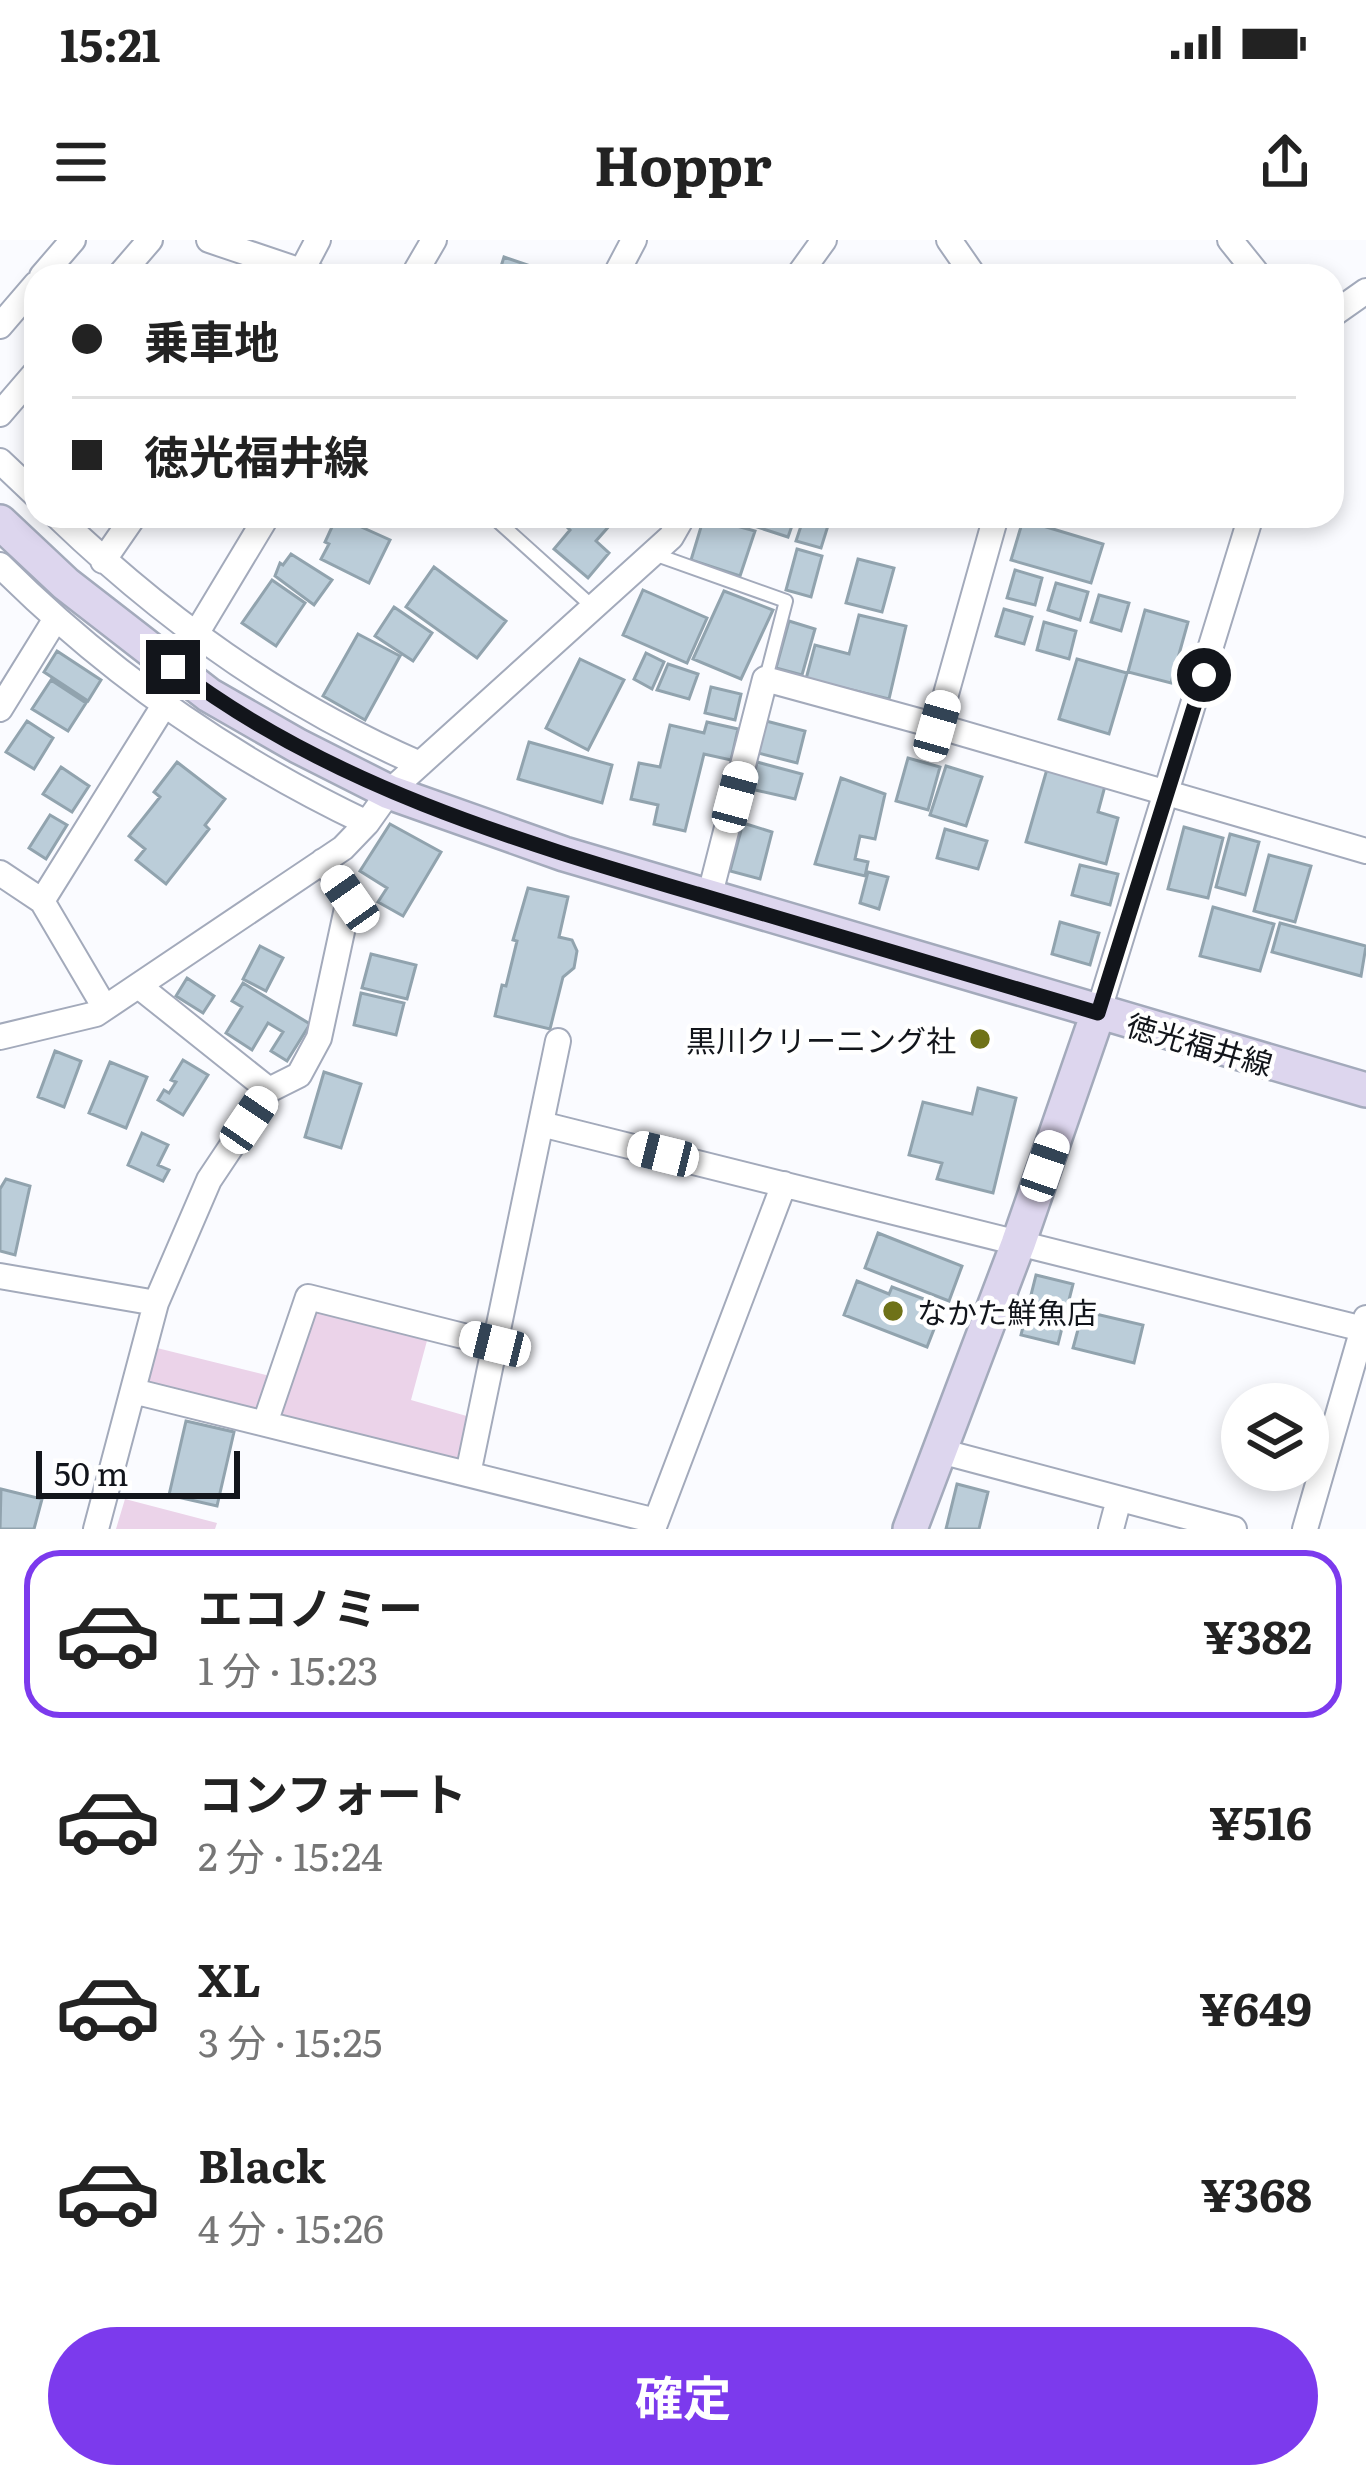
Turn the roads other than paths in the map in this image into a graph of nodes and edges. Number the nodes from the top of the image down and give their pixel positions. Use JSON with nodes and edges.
{"nodes":[{"id":1,"x":73,"y":240,"type":"edge"},
{"id":2,"x":150,"y":240,"type":"edge"},
{"id":3,"x":209,"y":240,"type":"edge"},
{"id":4,"x":1230,"y":240,"type":"edge"},
{"id":5,"x":53,"y":264,"type":"edge"},
{"id":6,"x":129,"y":264,"type":"edge"},
{"id":7,"x":277,"y":264,"type":"edge"},
{"id":8,"x":1249,"y":264,"type":"edge"},
{"id":9,"x":24,"y":298,"type":"edge"},
{"id":10,"x":0,"y":326,"type":"edge"},
{"id":11,"x":24,"y":386,"type":"edge"},
{"id":12,"x":0,"y":414,"type":"edge"},
{"id":13,"x":0,"y":460,"type":"edge"},
{"id":14,"x":24,"y":483,"type":"edge"},
{"id":15,"x":0,"y":522,"type":"edge"},
{"id":16,"x":70,"y":528,"type":"edge"},
{"id":17,"x":126,"y":528,"type":"edge"},
{"id":18,"x":260,"y":528,"type":"edge"},
{"id":19,"x":505,"y":528,"type":"edge"},
{"id":20,"x":676,"y":528,"type":"edge"},
{"id":21,"x":993,"y":528,"type":"edge"},
{"id":22,"x":1247,"y":528,"type":"edge"},
{"id":23,"x":652,"y":554,"type":"junction"},
{"id":24,"x":103,"y":560,"type":"junction"},
{"id":25,"x":0,"y":565,"type":"edge"},
{"id":26,"x":593,"y":607,"type":"junction"},
{"id":27,"x":55,"y":620,"type":"junction"},
{"id":28,"x":196,"y":634,"type":"junction"},
{"id":29,"x":766,"y":679,"type":"junction"},
{"id":30,"x":163,"y":707,"type":"junction"},
{"id":31,"x":0,"y":709,"type":"edge"},
{"id":32,"x":937,"y":726,"type":"junction"},
{"id":33,"x":420,"y":764,"type":"junction"},
{"id":34,"x":388,"y":792,"type":"junction"},
{"id":35,"x":1168,"y":794,"type":"junction"},
{"id":36,"x":368,"y":823,"type":"junction"},
{"id":37,"x":1366,"y":850,"type":"edge"},
{"id":38,"x":323,"y":861,"type":"junction"},
{"id":39,"x":0,"y":873,"type":"edge"},
{"id":40,"x":710,"y":898,"type":"junction"},
{"id":41,"x":42,"y":901,"type":"junction"},
{"id":42,"x":140,"y":987,"type":"junction"},
{"id":43,"x":105,"y":1008,"type":"junction"},
{"id":44,"x":1098,"y":1013,"type":"junction"},
{"id":45,"x":0,"y":1037,"type":"edge"},
{"id":46,"x":558,"y":1041,"type":"dead end"},
{"id":47,"x":269,"y":1090,"type":"junction"},
{"id":48,"x":1366,"y":1090,"type":"edge"},
{"id":49,"x":541,"y":1124,"type":"junction"},
{"id":50,"x":784,"y":1184,"type":"junction"},
{"id":51,"x":1018,"y":1244,"type":"junction"},
{"id":52,"x":0,"y":1276,"type":"edge"},
{"id":53,"x":156,"y":1304,"type":"junction"},
{"id":54,"x":1364,"y":1324,"type":"edge"},
{"id":55,"x":495,"y":1344,"type":"junction"},
{"id":56,"x":133,"y":1390,"type":"junction"},
{"id":57,"x":265,"y":1424,"type":"junction"},
{"id":58,"x":940,"y":1451,"type":"junction"},
{"id":59,"x":468,"y":1474,"type":"junction"},
{"id":60,"x":1119,"y":1499,"type":"junction"},
{"id":61,"x":655,"y":1525,"type":"edge"},
{"id":62,"x":96,"y":1529,"type":"edge"},
{"id":63,"x":910,"y":1529,"type":"edge"},
{"id":64,"x":1111,"y":1529,"type":"edge"},
{"id":65,"x":1234,"y":1529,"type":"edge"},
{"id":66,"x":1305,"y":1529,"type":"edge"}],
"edges":[{"from":1,"to":5,"type":"street"},
{"from":2,"to":6,"type":"street"},
{"from":3,"to":7,"type":"street"},
{"from":4,"to":8,"type":"street"},
{"from":9,"to":10,"type":"street"},
{"from":11,"to":12,"type":"street"},
{"from":13,"to":14,"type":"street"},
{"from":15,"to":34,"type":"main road","name":"徳光福井線"},
{"from":16,"to":24,"type":"street"},
{"from":17,"to":24,"type":"street"},
{"from":18,"to":28,"type":"street"},
{"from":19,"to":26,"type":"lane"},
{"from":20,"to":23,"type":"street"},
{"from":21,"to":32,"type":"street"},
{"from":22,"to":35,"type":"street"},
{"from":23,"to":26,"type":"street"},
{"from":23,"to":29,"type":"lane"},
{"from":24,"to":28,"type":"street"},
{"from":25,"to":27,"type":"street"},
{"from":26,"to":33,"type":"street"},
{"from":27,"to":30,"type":"street"},
{"from":27,"to":31,"type":"street"},
{"from":28,"to":33,"type":"street"},
{"from":29,"to":32,"type":"street"},
{"from":29,"to":40,"type":"street"},
{"from":30,"to":36,"type":"street"},
{"from":30,"to":41,"type":"street"},
{"from":32,"to":35,"type":"street"},
{"from":33,"to":34,"type":"street"},
{"from":34,"to":36,"type":"street"},
{"from":34,"to":40,"type":"main road","name":"徳光福井線"},
{"from":35,"to":37,"type":"street"},
{"from":35,"to":44,"type":"street"},
{"from":36,"to":38,"type":"street"},
{"from":38,"to":42,"type":"street"},
{"from":38,"to":47,"type":"street"},
{"from":39,"to":41,"type":"street"},
{"from":40,"to":44,"type":"main road","name":"徳光福井線"},
{"from":41,"to":43,"type":"street"},
{"from":42,"to":43,"type":"street"},
{"from":42,"to":47,"type":"street"},
{"from":43,"to":45,"type":"street"},
{"from":44,"to":48,"type":"main road","name":"徳光福井線"},
{"from":44,"to":51,"type":"main road"},
{"from":46,"to":49,"type":"street"},
{"from":47,"to":53,"type":"street"},
{"from":49,"to":50,"type":"street"},
{"from":49,"to":55,"type":"street"},
{"from":50,"to":51,"type":"street"},
{"from":50,"to":61,"type":"street"},
{"from":51,"to":54,"type":"street"},
{"from":51,"to":58,"type":"main road"},
{"from":52,"to":53,"type":"street"},
{"from":53,"to":56,"type":"street"},
{"from":54,"to":66,"type":"street"},
{"from":55,"to":57,"type":"street"},
{"from":55,"to":59,"type":"street"},
{"from":56,"to":57,"type":"street"},
{"from":56,"to":62,"type":"street"},
{"from":57,"to":59,"type":"street"},
{"from":58,"to":60,"type":"street"},
{"from":58,"to":63,"type":"main road"},
{"from":59,"to":61,"type":"street"},
{"from":60,"to":64,"type":"street"},
{"from":60,"to":65,"type":"street"}]}
